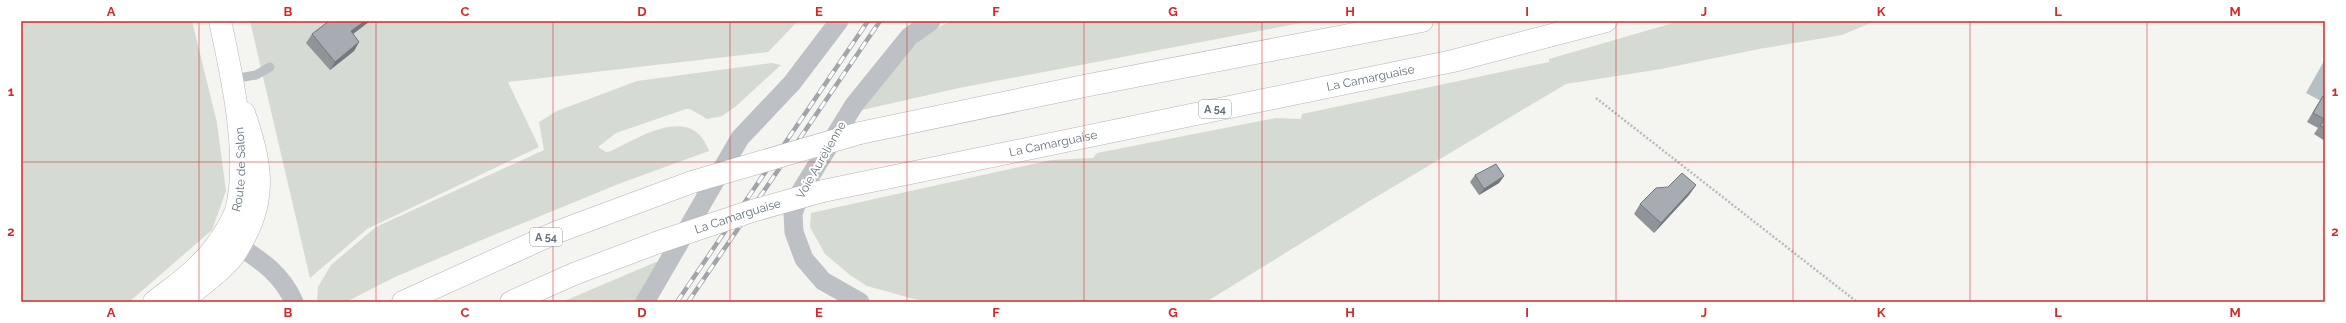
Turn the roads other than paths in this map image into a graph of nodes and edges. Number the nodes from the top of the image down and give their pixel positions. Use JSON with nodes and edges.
{"nodes":[{"id":1,"x":220,"y":21,"type":"edge"},
{"id":2,"x":839,"y":21,"type":"edge"},
{"id":3,"x":931,"y":21,"type":"edge"},
{"id":4,"x":1422,"y":21,"type":"edge"},
{"id":5,"x":1606,"y":21,"type":"edge"},
{"id":6,"x":270,"y":67,"type":"dead end"},
{"id":7,"x":233,"y":79,"type":"junction"},
{"id":8,"x":231,"y":241,"type":"junction"},
{"id":9,"x":170,"y":299,"type":"edge"},
{"id":10,"x":294,"y":302,"type":"edge"},
{"id":11,"x":403,"y":302,"type":"edge"},
{"id":12,"x":511,"y":302,"type":"edge"},
{"id":13,"x":645,"y":302,"type":"edge"},
{"id":14,"x":860,"y":302,"type":"edge"}],
"edges":[{"from":1,"to":7,"type":"main road","name":"Route de Salon"},
{"from":2,"to":13,"type":"street"},
{"from":3,"to":14,"type":"street","name":"Voie Aurélienne"},
{"from":4,"to":11,"type":"main road","number":"A 54","bridge":true},
{"from":5,"to":12,"type":"main road","name":"La Camarguaise","number":"A 54","bridge":true},
{"from":6,"to":7,"type":"lane"},
{"from":7,"to":8,"type":"main road","name":"Route de Salon"},
{"from":8,"to":9,"type":"main road","name":"Route de Salon"},
{"from":8,"to":10,"type":"street"}]}
